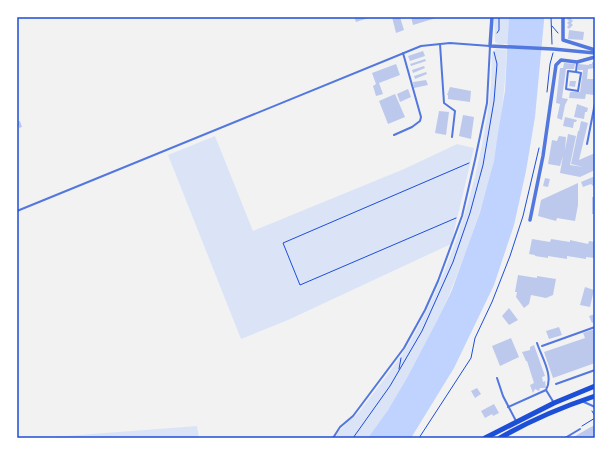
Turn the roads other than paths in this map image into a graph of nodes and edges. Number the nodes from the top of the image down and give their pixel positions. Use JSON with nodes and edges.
{"nodes":[{"id":1,"x":492,"y":17,"type":"edge"},
{"id":2,"x":563,"y":17,"type":"edge"},
{"id":3,"x":440,"y":44,"type":"junction"},
{"id":4,"x":490,"y":46,"type":"junction"},
{"id":5,"x":595,"y":50,"type":"edge"},
{"id":6,"x":403,"y":53,"type":"junction"},
{"id":7,"x":595,"y":53,"type":"edge"},
{"id":8,"x":595,"y":57,"type":"edge"},
{"id":9,"x":577,"y":62,"type":"junction"},
{"id":10,"x":576,"y":72,"type":"junction"},
{"id":11,"x":595,"y":103,"type":"edge"},
{"id":12,"x":394,"y":135,"type":"dead end"},
{"id":13,"x":452,"y":137,"type":"dead end"},
{"id":14,"x":587,"y":144,"type":"dead end"},
{"id":15,"x":17,"y":211,"type":"edge"},
{"id":16,"x":530,"y":220,"type":"dead end"},
{"id":17,"x":595,"y":327,"type":"edge"},
{"id":18,"x":537,"y":344,"type":"dead end"},
{"id":19,"x":542,"y":346,"type":"dead end"},
{"id":20,"x":595,"y":370,"type":"edge"},
{"id":21,"x":497,"y":378,"type":"dead end"},
{"id":22,"x":556,"y":384,"type":"dead end"},
{"id":23,"x":595,"y":386,"type":"edge"},
{"id":24,"x":546,"y":390,"type":"junction"},
{"id":25,"x":595,"y":396,"type":"edge"},
{"id":26,"x":582,"y":400,"type":"junction"},
{"id":27,"x":554,"y":403,"type":"junction"},
{"id":28,"x":508,"y":407,"type":"junction"},
{"id":29,"x":595,"y":407,"type":"edge"},
{"id":30,"x":516,"y":422,"type":"junction"},
{"id":31,"x":580,"y":429,"type":"road end"},
{"id":32,"x":333,"y":438,"type":"edge"},
{"id":33,"x":485,"y":438,"type":"edge"},
{"id":34,"x":500,"y":438,"type":"edge"},
{"id":35,"x":565,"y":438,"type":"edge"}],
"edges":[{"from":1,"to":4,"type":"street"},
{"from":2,"to":5,"type":"street"},
{"from":3,"to":4,"type":"lane"},
{"from":3,"to":6,"type":"lane"},
{"from":3,"to":13,"type":"lane"},
{"from":4,"to":7,"type":"street"},
{"from":4,"to":32,"type":"lane"},
{"from":6,"to":12,"type":"lane"},
{"from":6,"to":15,"type":"lane"},
{"from":8,"to":9,"type":"street"},
{"from":9,"to":10,"type":"lane"},
{"from":9,"to":16,"type":"street"},
{"from":10,"to":10,"type":"lane"},
{"from":11,"to":14,"type":"lane"},
{"from":17,"to":19,"type":"lane"},
{"from":18,"to":24,"type":"lane"},
{"from":20,"to":22,"type":"lane"},
{"from":21,"to":28,"type":"lane"},
{"from":23,"to":27,"type":"main road"},
{"from":24,"to":27,"type":"lane"},
{"from":24,"to":28,"type":"lane"},
{"from":25,"to":26,"type":"main road"},
{"from":26,"to":29,"type":"lane"},
{"from":26,"to":34,"type":"main road"},
{"from":27,"to":30,"type":"main road"},
{"from":28,"to":30,"type":"lane"},
{"from":30,"to":33,"type":"main road"},
{"from":31,"to":35,"type":"lane"}]}
